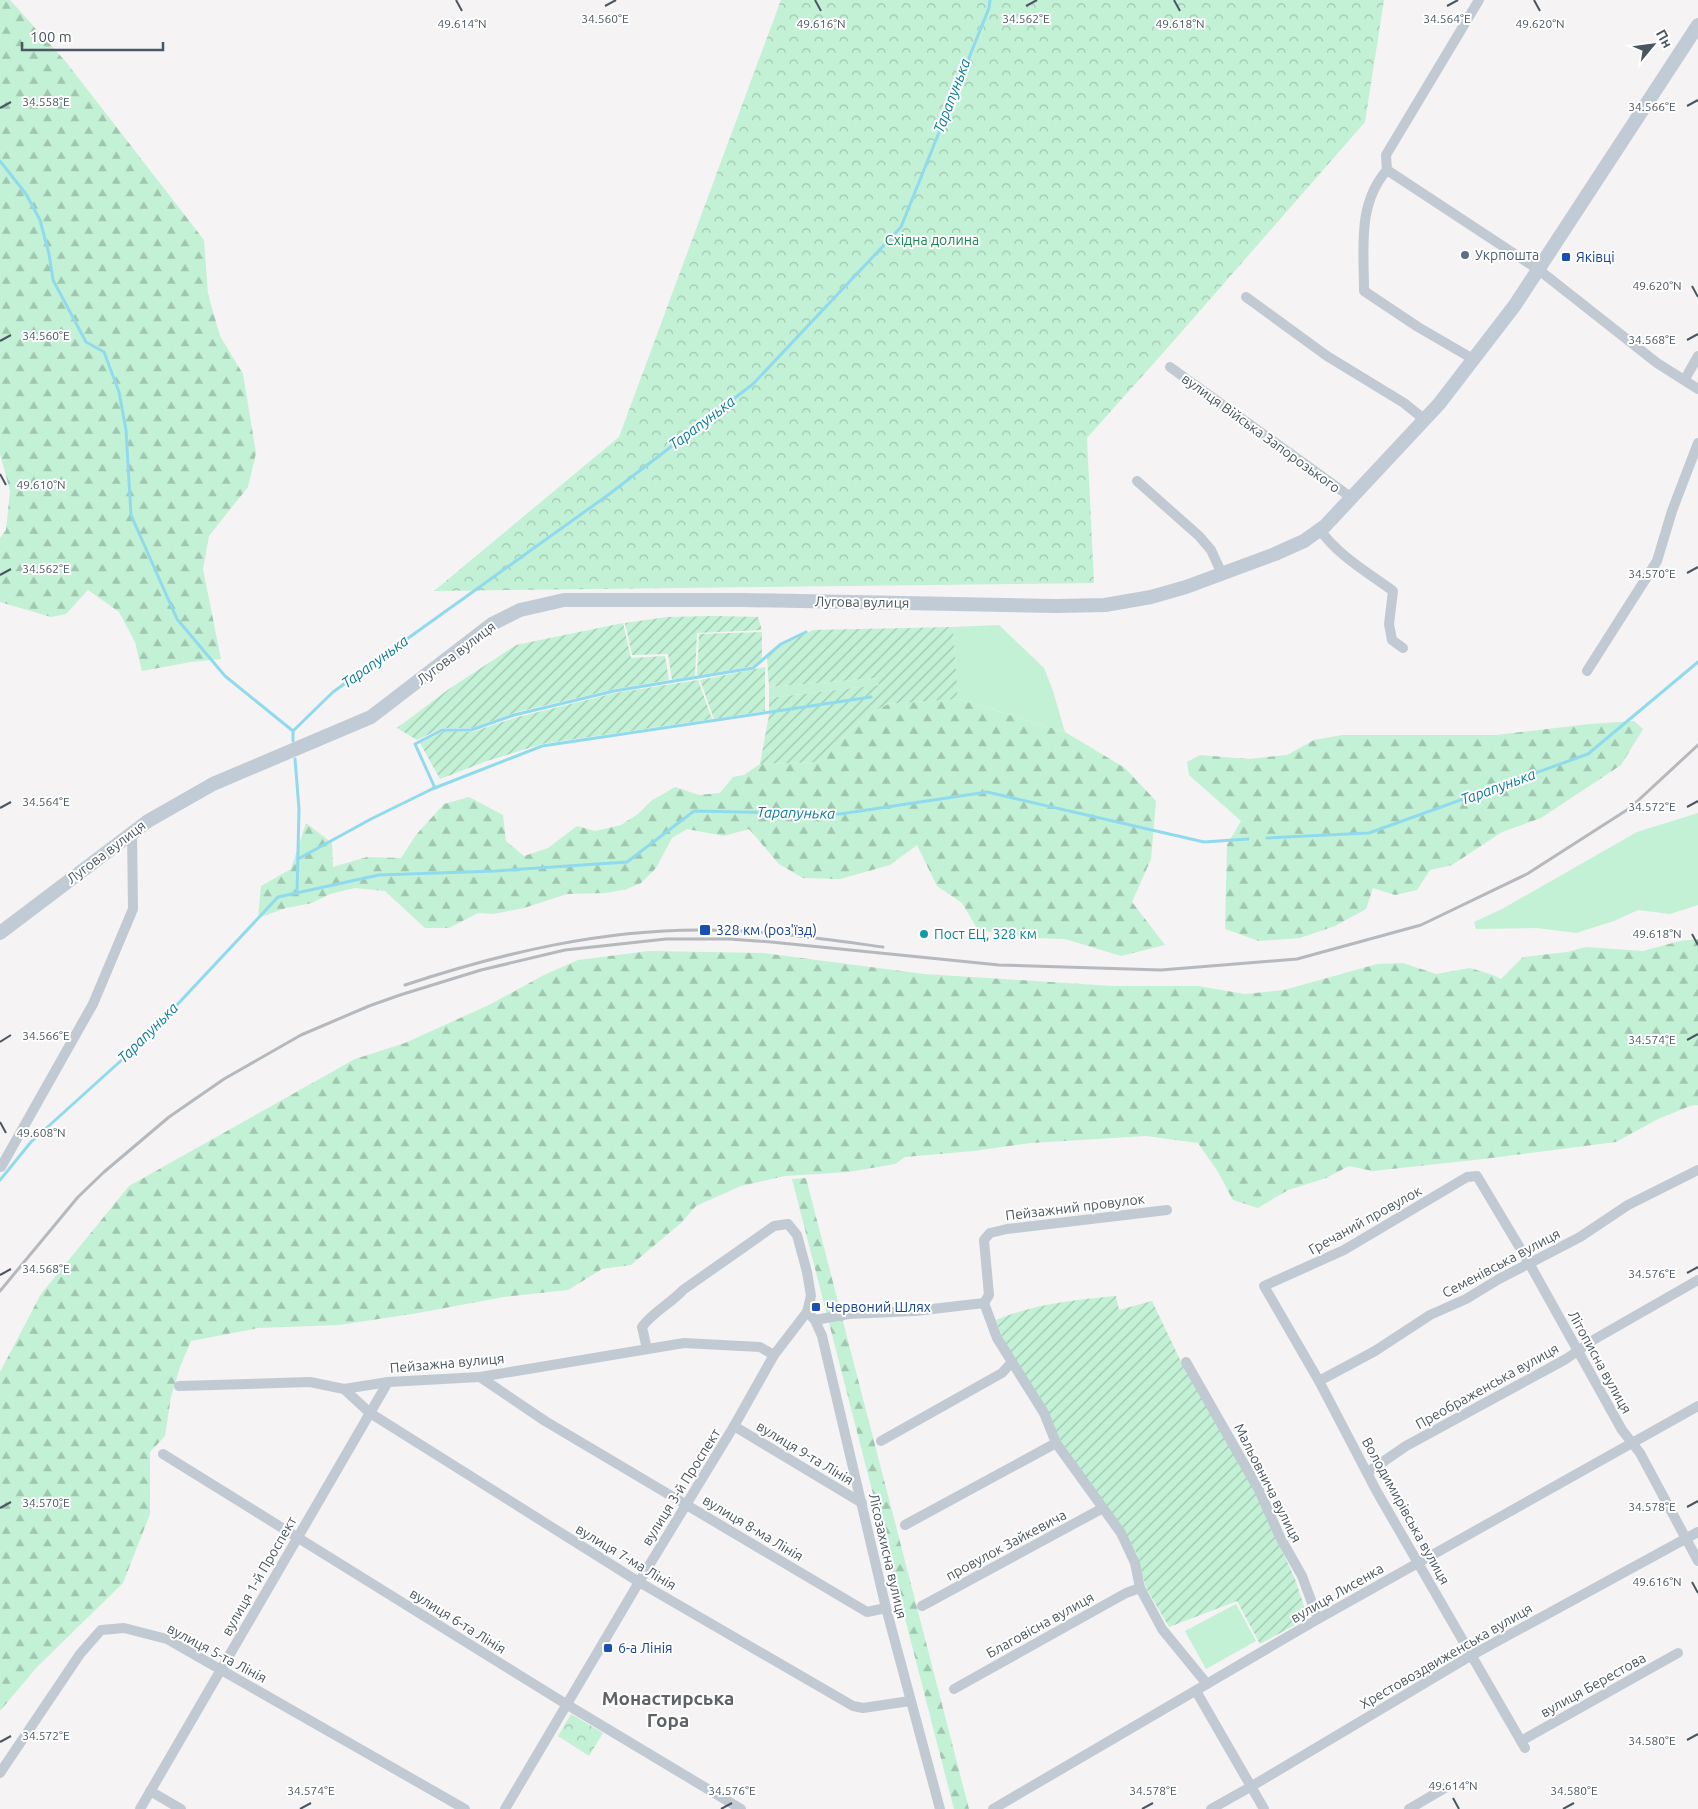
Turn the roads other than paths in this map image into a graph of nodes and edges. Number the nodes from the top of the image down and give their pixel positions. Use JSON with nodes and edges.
{"nodes":[{"id":1,"x":1478,"y":0,"type":"edge"},
{"id":2,"x":1698,"y":25,"type":"edge"},
{"id":3,"x":1387,"y":170,"type":"junction"},
{"id":4,"x":1539,"y":270,"type":"junction"},
{"id":5,"x":1246,"y":297,"type":"dead end"},
{"id":6,"x":1698,"y":356,"type":"edge"},
{"id":7,"x":1474,"y":359,"type":"junction"},
{"id":8,"x":1170,"y":367,"type":"dead end"},
{"id":9,"x":1684,"y":379,"type":"junction"},
{"id":10,"x":1698,"y":389,"type":"edge"},
{"id":11,"x":1425,"y":420,"type":"junction"},
{"id":12,"x":1698,"y":443,"type":"edge"},
{"id":13,"x":1137,"y":481,"type":"dead end"},
{"id":14,"x":1352,"y":498,"type":"junction"},
{"id":15,"x":1320,"y":530,"type":"junction"},
{"id":16,"x":1222,"y":574,"type":"junction"},
{"id":17,"x":980,"y":605,"type":"joint"},
{"id":18,"x":1403,"y":648,"type":"dead end"},
{"id":19,"x":1587,"y":671,"type":"dead end"},
{"id":20,"x":132,"y":833,"type":"junction"},
{"id":21,"x":0,"y":933,"type":"edge"},
{"id":22,"x":0,"y":1166,"type":"edge"},
{"id":23,"x":1698,"y":1170,"type":"edge"},
{"id":24,"x":1477,"y":1176,"type":"joint"},
{"id":25,"x":1167,"y":1210,"type":"dead end"},
{"id":26,"x":1529,"y":1263,"type":"junction"},
{"id":27,"x":1698,"y":1280,"type":"edge"},
{"id":28,"x":1264,"y":1286,"type":"joint"},
{"id":29,"x":987,"y":1299,"type":"junction"},
{"id":30,"x":811,"y":1316,"type":"junction"},
{"id":31,"x":647,"y":1349,"type":"junction"},
{"id":32,"x":1579,"y":1351,"type":"junction"},
{"id":33,"x":774,"y":1355,"type":"junction"},
{"id":34,"x":1012,"y":1362,"type":"junction"},
{"id":35,"x":1186,"y":1362,"type":"dead end"},
{"id":36,"x":480,"y":1377,"type":"junction"},
{"id":37,"x":1319,"y":1381,"type":"junction"},
{"id":38,"x":388,"y":1382,"type":"junction"},
{"id":39,"x":179,"y":1386,"type":"dead end"},
{"id":40,"x":344,"y":1389,"type":"junction"},
{"id":41,"x":1698,"y":1406,"type":"edge"},
{"id":42,"x":370,"y":1413,"type":"junction"},
{"id":43,"x":734,"y":1426,"type":"junction"},
{"id":44,"x":881,"y":1441,"type":"dead end"},
{"id":45,"x":1056,"y":1443,"type":"junction"},
{"id":46,"x":1632,"y":1443,"type":"junction"},
{"id":47,"x":163,"y":1454,"type":"dead end"},
{"id":48,"x":1368,"y":1472,"type":"junction"},
{"id":49,"x":862,"y":1503,"type":"junction"},
{"id":50,"x":686,"y":1504,"type":"junction"},
{"id":51,"x":1103,"y":1508,"type":"junction"},
{"id":52,"x":904,"y":1525,"type":"dead end"},
{"id":53,"x":1698,"y":1532,"type":"edge"},
{"id":54,"x":298,"y":1537,"type":"junction"},
{"id":55,"x":1686,"y":1539,"type":"junction"},
{"id":56,"x":1698,"y":1561,"type":"edge"},
{"id":57,"x":1418,"y":1562,"type":"junction"},
{"id":58,"x":639,"y":1582,"type":"junction"},
{"id":59,"x":1140,"y":1588,"type":"junction"},
{"id":60,"x":922,"y":1606,"type":"dead end"},
{"id":61,"x":886,"y":1608,"type":"junction"},
{"id":62,"x":1318,"y":1619,"type":"junction"},
{"id":63,"x":1678,"y":1653,"type":"dead end"},
{"id":64,"x":1472,"y":1655,"type":"junction"},
{"id":65,"x":221,"y":1669,"type":"junction"},
{"id":66,"x":1207,"y":1684,"type":"junction"},
{"id":67,"x":954,"y":1689,"type":"dead end"},
{"id":68,"x":1196,"y":1691,"type":"junction"},
{"id":69,"x":910,"y":1701,"type":"junction"},
{"id":70,"x":566,"y":1704,"type":"junction"},
{"id":71,"x":1523,"y":1744,"type":"joint"},
{"id":72,"x":0,"y":1773,"type":"edge"},
{"id":73,"x":1252,"y":1786,"type":"junction"},
{"id":74,"x":1445,"y":1788,"type":"dead end"},
{"id":75,"x":150,"y":1791,"type":"junction"},
{"id":76,"x":140,"y":1809,"type":"edge"},
{"id":77,"x":181,"y":1809,"type":"edge"},
{"id":78,"x":465,"y":1809,"type":"edge"},
{"id":79,"x":505,"y":1809,"type":"edge"},
{"id":80,"x":741,"y":1809,"type":"edge"},
{"id":81,"x":940,"y":1809,"type":"edge"},
{"id":82,"x":993,"y":1809,"type":"edge"},
{"id":83,"x":1211,"y":1809,"type":"edge"},
{"id":84,"x":1264,"y":1809,"type":"edge"},
{"id":85,"x":1409,"y":1809,"type":"edge"}],
"edges":[{"from":1,"to":3,"type":"street"},
{"from":2,"to":4,"type":"street","name":"вулиця Війська Запорозького"},
{"from":3,"to":4,"type":"street"},
{"from":3,"to":7,"type":"street"},
{"from":4,"to":7,"type":"street","name":"вулиця Війська Запорозького"},
{"from":4,"to":9,"type":"street"},
{"from":5,"to":11,"type":"street"},
{"from":6,"to":9,"type":"street"},
{"from":7,"to":11,"type":"street","name":"вулиця Війська Запорозького"},
{"from":8,"to":14,"type":"street","name":"вулиця Війська Запорозького"},
{"from":9,"to":10,"type":"street"},
{"from":11,"to":14,"type":"street","name":"вулиця Війська Запорозького"},
{"from":12,"to":19,"type":"street"},
{"from":13,"to":16,"type":"street"},
{"from":14,"to":15,"type":"street","name":"вулиця Війська Запорозького"},
{"from":15,"to":16,"type":"street","name":"вулиця Війська Запорозького"},
{"from":15,"to":18,"type":"street"},
{"from":16,"to":17,"type":"street","name":"вулиця Війська Запорозького"},
{"from":17,"to":20,"type":"street","name":"Лугова вулиця"},
{"from":20,"to":21,"type":"street","name":"Лугова вулиця"},
{"from":20,"to":22,"type":"street"},
{"from":23,"to":26,"type":"street","name":"Семенівська вулиця"},
{"from":24,"to":26,"type":"street","name":"Літописна вулиця"},
{"from":24,"to":28,"type":"street","name":"Гречаний провулок"},
{"from":25,"to":29,"type":"street","name":"Пейзажний провулок"},
{"from":26,"to":32,"type":"street","name":"Літописна вулиця"},
{"from":26,"to":37,"type":"street","name":"Семенівська вулиця"},
{"from":27,"to":32,"type":"street","name":"Преображенська вулиця"},
{"from":28,"to":37,"type":"street","name":"Володимирівська вулиця"},
{"from":29,"to":30,"type":"street"},
{"from":29,"to":34,"type":"street","name":"Пейзажний провулок"},
{"from":30,"to":31,"type":"street"},
{"from":30,"to":33,"type":"street","name":"вулиця 3-й Проспект"},
{"from":30,"to":49,"type":"street","name":"Лісозахисна вулиця"},
{"from":31,"to":33,"type":"street","name":"Пейзажна вулиця"},
{"from":31,"to":36,"type":"street","name":"Пейзажна вулиця"},
{"from":32,"to":46,"type":"street","name":"Літописна вулиця"},
{"from":32,"to":48,"type":"street","name":"Преображенська вулиця"},
{"from":33,"to":43,"type":"street","name":"вулиця 3-й Проспект"},
{"from":34,"to":44,"type":"street"},
{"from":34,"to":45,"type":"street","name":"Пейзажний провулок"},
{"from":35,"to":62,"type":"street","name":"Мальовнича вулиця"},
{"from":36,"to":38,"type":"street","name":"Пейзажна вулиця"},
{"from":36,"to":50,"type":"street","name":"вулиця 8-ма Лінія"},
{"from":37,"to":48,"type":"street","name":"Володимирівська вулиця"},
{"from":38,"to":40,"type":"street","name":"Пейзажна вулиця"},
{"from":38,"to":42,"type":"street","name":"вулиця 1-й Проспект"},
{"from":39,"to":40,"type":"street","name":"Пейзажна вулиця"},
{"from":40,"to":42,"type":"street","name":"вулиця 7-ма Лінія"},
{"from":41,"to":46,"type":"street","name":"вулиця Лисенка"},
{"from":42,"to":54,"type":"street","name":"вулиця 1-й Проспект"},
{"from":42,"to":58,"type":"street","name":"вулиця 7-ма Лінія"},
{"from":43,"to":49,"type":"street","name":"вулиця 9-та Лінія"},
{"from":43,"to":50,"type":"street","name":"вулиця 3-й Проспект"},
{"from":45,"to":51,"type":"street","name":"Пейзажний провулок"},
{"from":45,"to":52,"type":"street"},
{"from":46,"to":55,"type":"street","name":"Літописна вулиця"},
{"from":46,"to":57,"type":"street","name":"вулиця Лисенка"},
{"from":47,"to":54,"type":"street","name":"вулиця 6-та Лінія"},
{"from":48,"to":57,"type":"street","name":"Володимирівська вулиця"},
{"from":49,"to":61,"type":"street","name":"Лісозахисна вулиця"},
{"from":50,"to":58,"type":"street","name":"вулиця 3-й Проспект"},
{"from":50,"to":61,"type":"street","name":"вулиця 8-ма Лінія"},
{"from":51,"to":59,"type":"street","name":"Пейзажний провулок"},
{"from":51,"to":60,"type":"street","name":"провулок Зайкевича"},
{"from":53,"to":55,"type":"street","name":"Хрестовоздвиженська вулиця"},
{"from":54,"to":65,"type":"street","name":"вулиця 1-й Проспект"},
{"from":54,"to":70,"type":"street","name":"вулиця 6-та Лінія"},
{"from":55,"to":56,"type":"street","name":"Літописна вулиця"},
{"from":55,"to":64,"type":"street","name":"Хрестовоздвиженська вулиця"},
{"from":57,"to":62,"type":"street","name":"вулиця Лисенка"},
{"from":57,"to":64,"type":"street","name":"Володимирівська вулиця"},
{"from":58,"to":69,"type":"street","name":"вулиця 7-ма Лінія"},
{"from":58,"to":70,"type":"street","name":"вулиця 3-й Проспект"},
{"from":59,"to":66,"type":"street","name":"Пейзажний провулок"},
{"from":59,"to":67,"type":"street","name":"Благовісна вулиця"},
{"from":61,"to":69,"type":"street","name":"Лісозахисна вулиця"},
{"from":62,"to":66,"type":"street","name":"вулиця Лисенка"},
{"from":63,"to":71,"type":"street","name":"вулиця Берестова"},
{"from":64,"to":71,"type":"street","name":"Володимирівська вулиця"},
{"from":64,"to":73,"type":"street","name":"Хрестовоздвиженська вулиця"},
{"from":65,"to":72,"type":"street","name":"вулиця 5-та Лінія"},
{"from":65,"to":75,"type":"street","name":"вулиця 1-й Проспект"},
{"from":65,"to":78,"type":"street","name":"вулиця 5-та Лінія"},
{"from":66,"to":68,"type":"street","name":"вулиця Лисенка"},
{"from":68,"to":73,"type":"street"},
{"from":68,"to":82,"type":"street","name":"вулиця Лисенка"},
{"from":69,"to":81,"type":"street","name":"Лісозахисна вулиця"},
{"from":70,"to":79,"type":"street","name":"вулиця 3-й Проспект"},
{"from":70,"to":80,"type":"street","name":"вулиця 6-та Лінія"},
{"from":73,"to":83,"type":"street","name":"Хрестовоздвиженська вулиця"},
{"from":73,"to":84,"type":"street"},
{"from":74,"to":85,"type":"street"},
{"from":75,"to":76,"type":"street","name":"вулиця 1-й Проспект"},
{"from":75,"to":77,"type":"street"}]}
